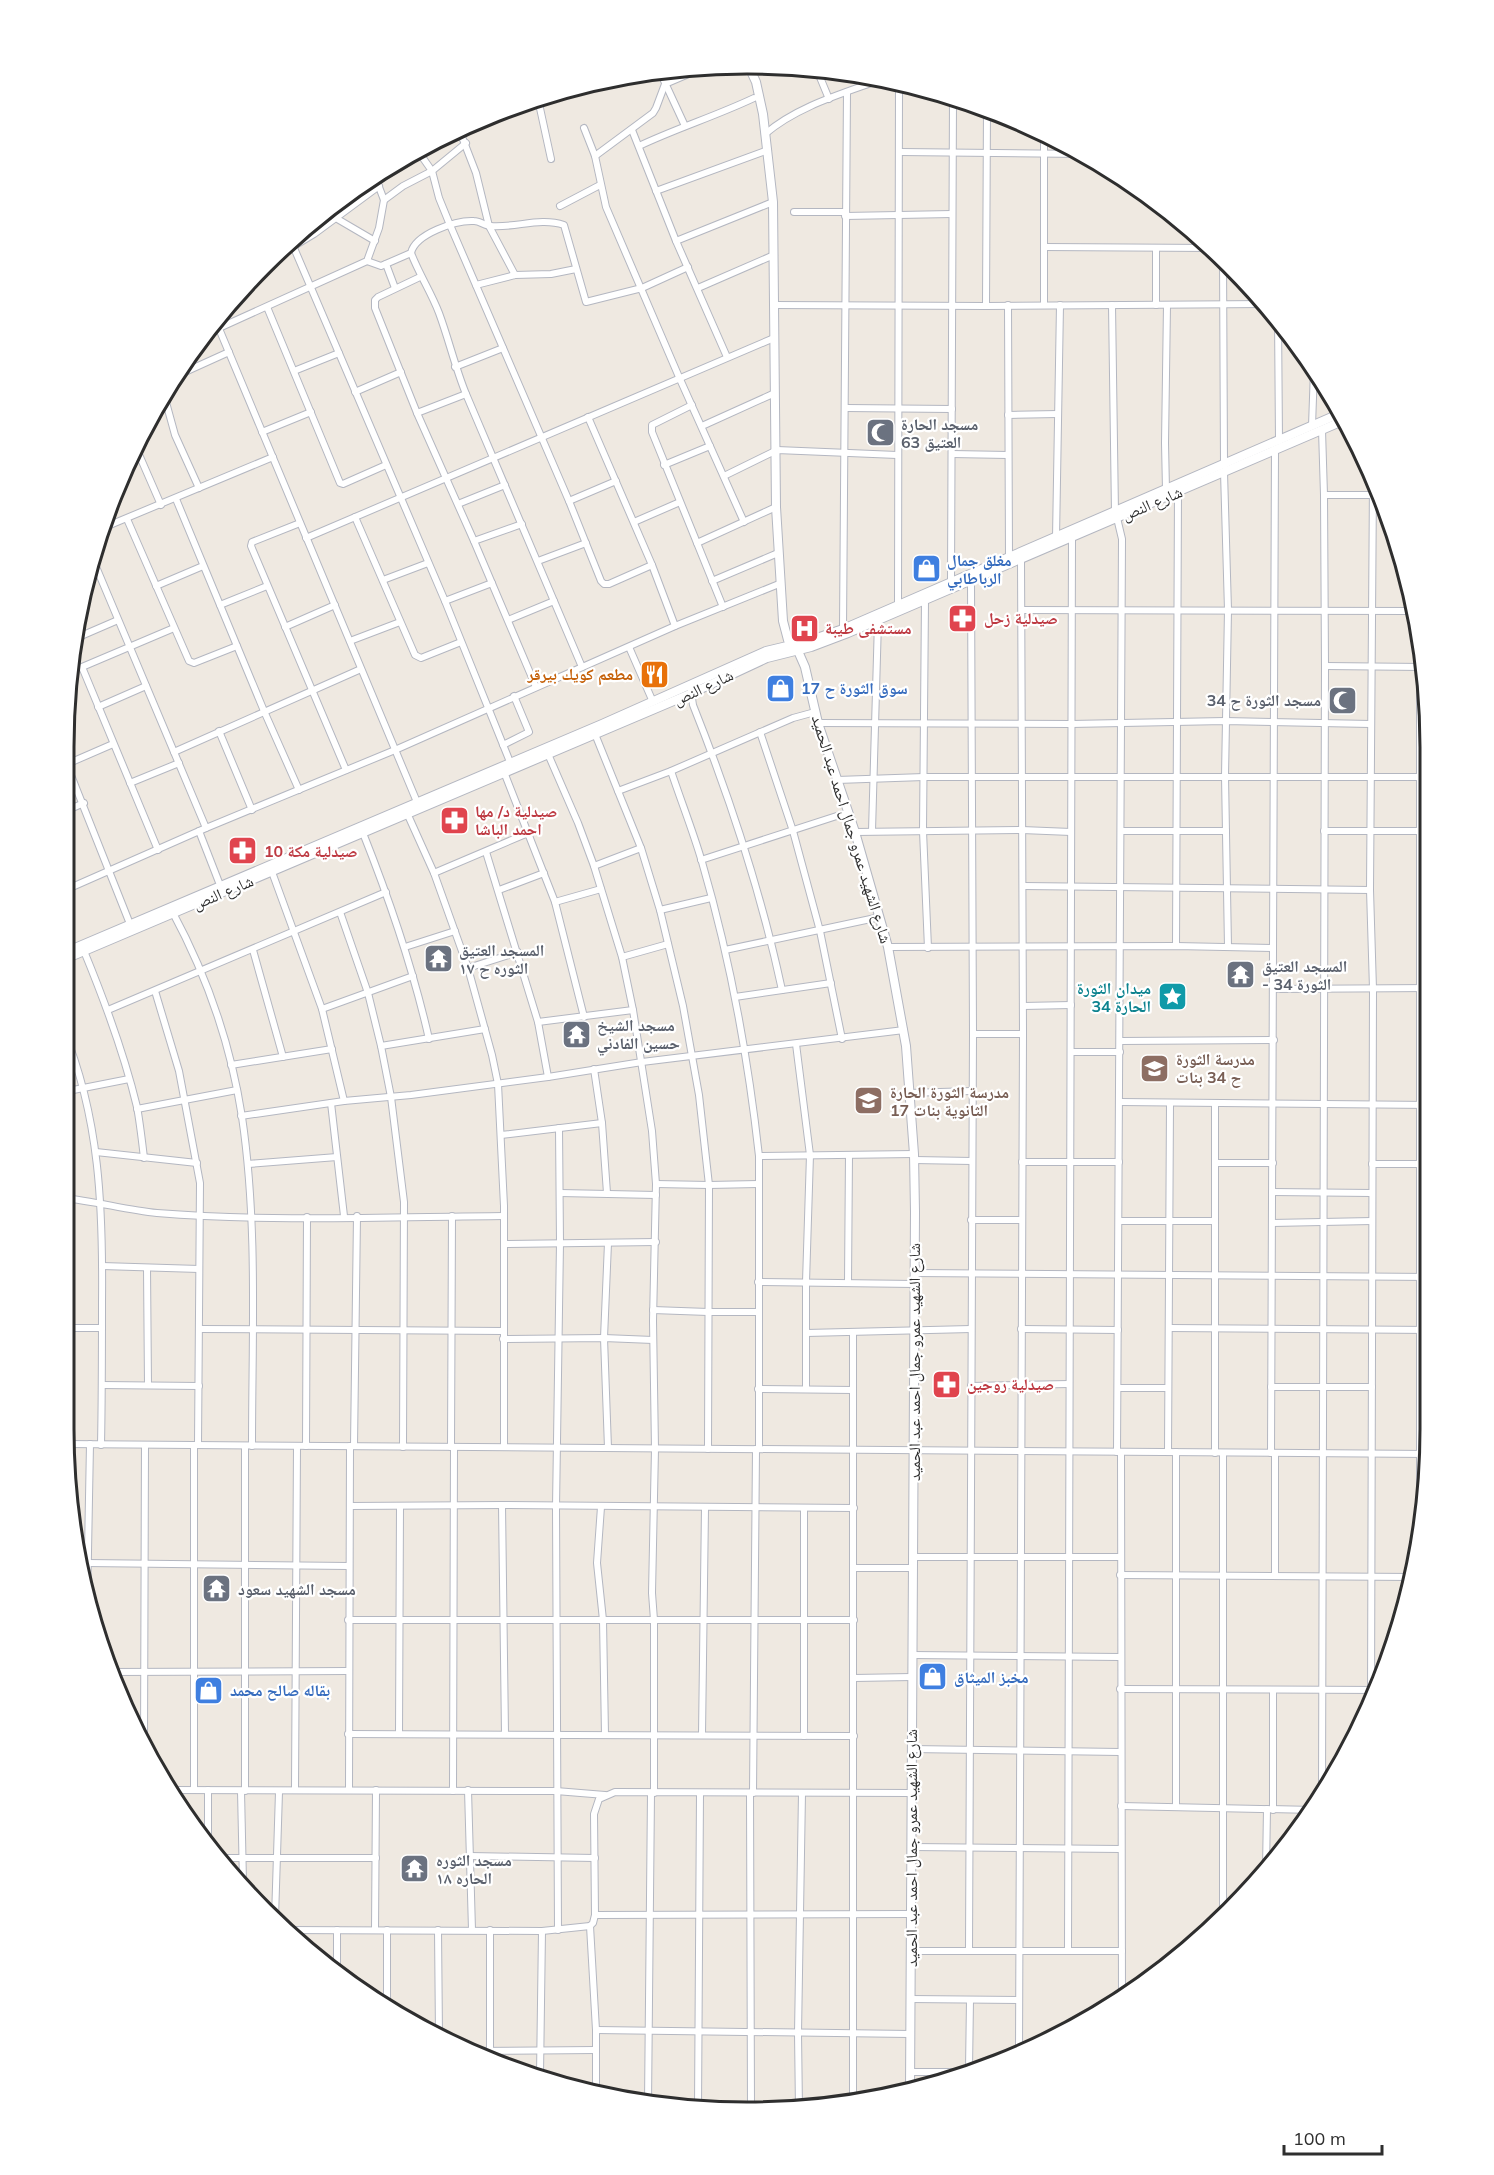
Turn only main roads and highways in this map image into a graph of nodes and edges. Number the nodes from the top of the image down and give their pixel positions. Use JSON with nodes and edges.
{"nodes":[{"id":1,"x":750,"y":74,"type":"edge"},
{"id":2,"x":753,"y":74,"type":"edge"},
{"id":3,"x":765,"y":132,"type":"junction"},
{"id":4,"x":1333,"y":416,"type":"edge"},
{"id":5,"x":1337,"y":423,"type":"edge"},
{"id":6,"x":1224,"y":469,"type":"junction"},
{"id":7,"x":1116,"y":516,"type":"junction"},
{"id":8,"x":794,"y":648,"type":"junction"},
{"id":9,"x":690,"y":690,"type":"junction"},
{"id":10,"x":533,"y":756,"type":"junction"},
{"id":11,"x":172,"y":910,"type":"junction"},
{"id":12,"x":74,"y":948,"type":"edge"},
{"id":13,"x":74,"y":955,"type":"edge"},
{"id":14,"x":910,"y":2082,"type":"edge"}],
"edges":[{"from":1,"to":3,"type":"main road"},
{"from":2,"to":3,"type":"main road"},
{"from":3,"to":8,"type":"main road","name":"شارع الشهيد عمرو جمال احمد عبد الحميد"},
{"from":4,"to":6,"type":"main road","name":"شارع النص"},
{"from":5,"to":6,"type":"main road","name":"شارع النص"},
{"from":6,"to":7,"type":"main road","name":"شارع النص"},
{"from":6,"to":7,"type":"main road","name":"شارع النص"},
{"from":7,"to":8,"type":"main road","name":"شارع النص"},
{"from":7,"to":8,"type":"main road","name":"شارع النص"},
{"from":8,"to":9,"type":"main road","name":"شارع النص"},
{"from":8,"to":14,"type":"main road","name":"شارع الشهيد عمرو جمال احمد عبد الحميد"},
{"from":9,"to":10,"type":"main road","name":"شارع النص"},
{"from":9,"to":10,"type":"main road","name":"شارع النص"},
{"from":10,"to":11,"type":"main road","name":"شارع النص"},
{"from":10,"to":11,"type":"main road","name":"شارع النص"},
{"from":11,"to":12,"type":"main road","name":"شارع النص"},
{"from":11,"to":13,"type":"main road","name":"شارع النص"}]}
